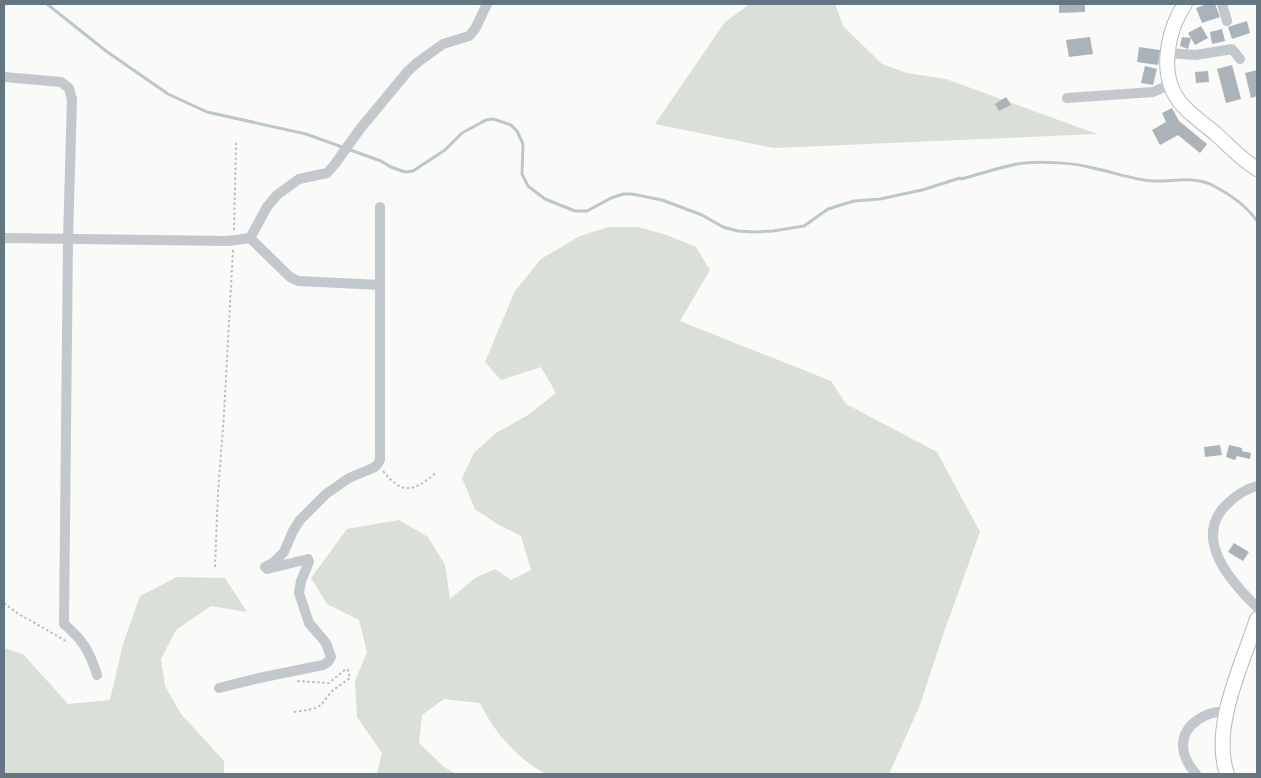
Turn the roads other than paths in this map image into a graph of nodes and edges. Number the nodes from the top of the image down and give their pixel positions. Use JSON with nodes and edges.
{"nodes":[{"id":1,"x":487,"y":4,"type":"edge"},
{"id":2,"x":1185,"y":4,"type":"edge"},
{"id":3,"x":1222,"y":4,"type":"edge"},
{"id":4,"x":1227,"y":20,"type":"dead end"},
{"id":5,"x":1167,"y":53,"type":"junction"},
{"id":6,"x":1240,"y":59,"type":"dead end"},
{"id":7,"x":4,"y":77,"type":"edge"},
{"id":8,"x":1171,"y":84,"type":"junction"},
{"id":9,"x":1066,"y":98,"type":"dead end"},
{"id":10,"x":1257,"y":168,"type":"edge"},
{"id":11,"x":380,"y":207,"type":"dead end"},
{"id":12,"x":4,"y":238,"type":"edge"},
{"id":13,"x":250,"y":238,"type":"junction"},
{"id":14,"x":68,"y":239,"type":"junction"},
{"id":15,"x":380,"y":285,"type":"junction"},
{"id":16,"x":1257,"y":486,"type":"edge"},
{"id":17,"x":1257,"y":607,"type":"edge"},
{"id":18,"x":1257,"y":619,"type":"edge"},
{"id":19,"x":97,"y":675,"type":"dead end"},
{"id":20,"x":219,"y":688,"type":"dead end"},
{"id":21,"x":1226,"y":712,"type":"junction"},
{"id":22,"x":1196,"y":774,"type":"edge"},
{"id":23,"x":1227,"y":774,"type":"edge"}],
"edges":[{"from":1,"to":13,"type":"street"},
{"from":2,"to":5,"type":"main road"},
{"from":3,"to":4,"type":"street"},
{"from":5,"to":6,"type":"street"},
{"from":5,"to":8,"type":"main road"},
{"from":7,"to":14,"type":"street"},
{"from":8,"to":9,"type":"street"},
{"from":8,"to":10,"type":"main road"},
{"from":11,"to":15,"type":"street"},
{"from":12,"to":14,"type":"street"},
{"from":13,"to":14,"type":"street"},
{"from":13,"to":15,"type":"street"},
{"from":14,"to":19,"type":"street"},
{"from":15,"to":20,"type":"street"},
{"from":16,"to":17,"type":"street"},
{"from":18,"to":21,"type":"main road"},
{"from":21,"to":22,"type":"street"},
{"from":21,"to":23,"type":"main road"}]}
